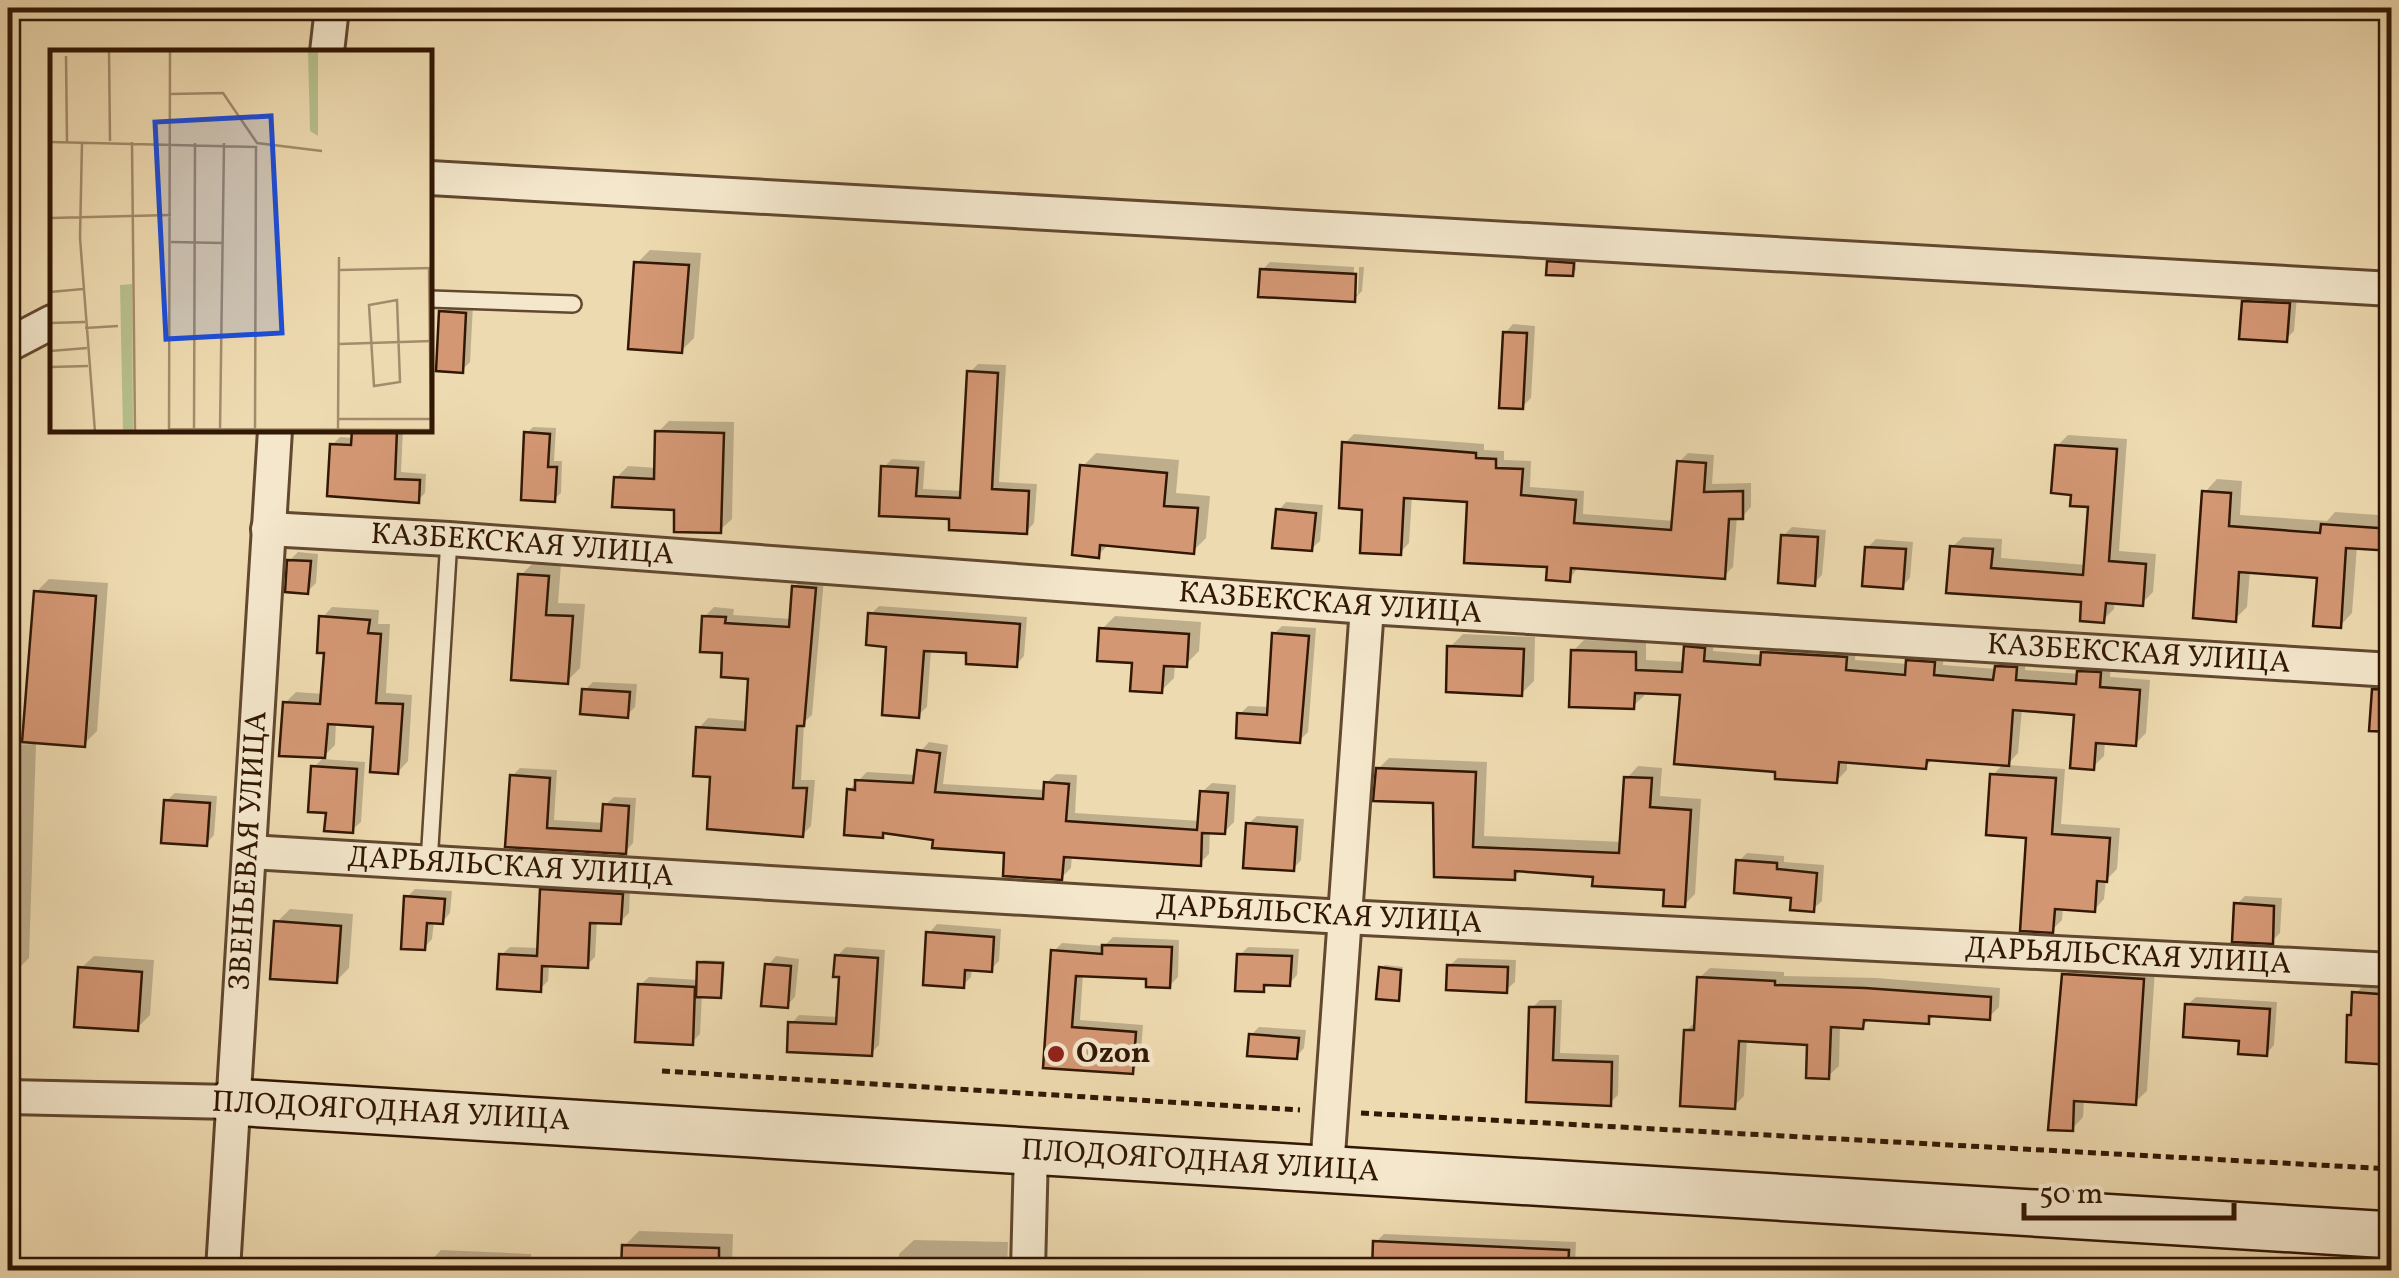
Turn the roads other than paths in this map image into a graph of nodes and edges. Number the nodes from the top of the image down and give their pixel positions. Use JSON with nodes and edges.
{"nodes":[{"id":1,"x":332,"y":8,"type":"edge"},
{"id":2,"x":327,"y":50,"type":"edge"},
{"id":3,"x":432,"y":178,"type":"edge"},
{"id":4,"x":2392,"y":289,"type":"edge"},
{"id":5,"x":432,"y":299,"type":"edge"},
{"id":6,"x":573,"y":304,"type":"dead end"},
{"id":7,"x":50,"y":323,"type":"edge"},
{"id":8,"x":8,"y":344,"type":"edge"},
{"id":9,"x":274,"y":432,"type":"edge"},
{"id":10,"x":268,"y":528,"type":"junction"},
{"id":11,"x":449,"y":539,"type":"junction"},
{"id":12,"x":1367,"y":607,"type":"junction"},
{"id":13,"x":2392,"y":670,"type":"edge"},
{"id":14,"x":250,"y":852,"type":"junction"},
{"id":15,"x":428,"y":863,"type":"junction"},
{"id":16,"x":1344,"y":917,"type":"junction"},
{"id":17,"x":2392,"y":970,"type":"edge"},
{"id":18,"x":8,"y":1097,"type":"edge"},
{"id":19,"x":232,"y":1102,"type":"junction"},
{"id":20,"x":1031,"y":1151,"type":"junction"},
{"id":21,"x":1328,"y":1170,"type":"junction"},
{"id":22,"x":2392,"y":1236,"type":"edge"},
{"id":23,"x":222,"y":1270,"type":"edge"},
{"id":24,"x":1028,"y":1270,"type":"edge"}],
"edges":[{"from":1,"to":2,"type":"street"},
{"from":3,"to":4,"type":"street"},
{"from":5,"to":6,"type":"lane"},
{"from":7,"to":8,"type":"street"},
{"from":9,"to":10,"type":"street","name":"ЗВЕНЬЕВАЯ УЛИЦА"},
{"from":10,"to":11,"type":"street","name":"КАЗБЕКСКАЯ УЛИЦА"},
{"from":10,"to":14,"type":"street","name":"ЗВЕНЬЕВАЯ УЛИЦА"},
{"from":11,"to":12,"type":"street","name":"КАЗБЕКСКАЯ УЛИЦА"},
{"from":11,"to":15,"type":"lane"},
{"from":12,"to":13,"type":"street","name":"КАЗБЕКСКАЯ УЛИЦА"},
{"from":12,"to":16,"type":"street"},
{"from":14,"to":15,"type":"street","name":"ДАРЬЯЛЬСКАЯ УЛИЦА"},
{"from":14,"to":19,"type":"street","name":"ЗВЕНЬЕВАЯ УЛИЦА"},
{"from":15,"to":16,"type":"street","name":"ДАРЬЯЛЬСКАЯ УЛИЦА"},
{"from":16,"to":17,"type":"street","name":"ДАРЬЯЛЬСКАЯ УЛИЦА"},
{"from":16,"to":21,"type":"street"},
{"from":18,"to":19,"type":"street","name":"ПЛОДОЯГОДНАЯ УЛИЦА"},
{"from":19,"to":20,"type":"street","name":"ПЛОДОЯГОДНАЯ УЛИЦА"},
{"from":19,"to":23,"type":"street","name":"ЗВЕНЬЕВАЯ УЛИЦА"},
{"from":20,"to":21,"type":"street","name":"ПЛОДОЯГОДНАЯ УЛИЦА"},
{"from":20,"to":24,"type":"street"},
{"from":21,"to":22,"type":"street","name":"ПЛОДОЯГОДНАЯ УЛИЦА"}]}
